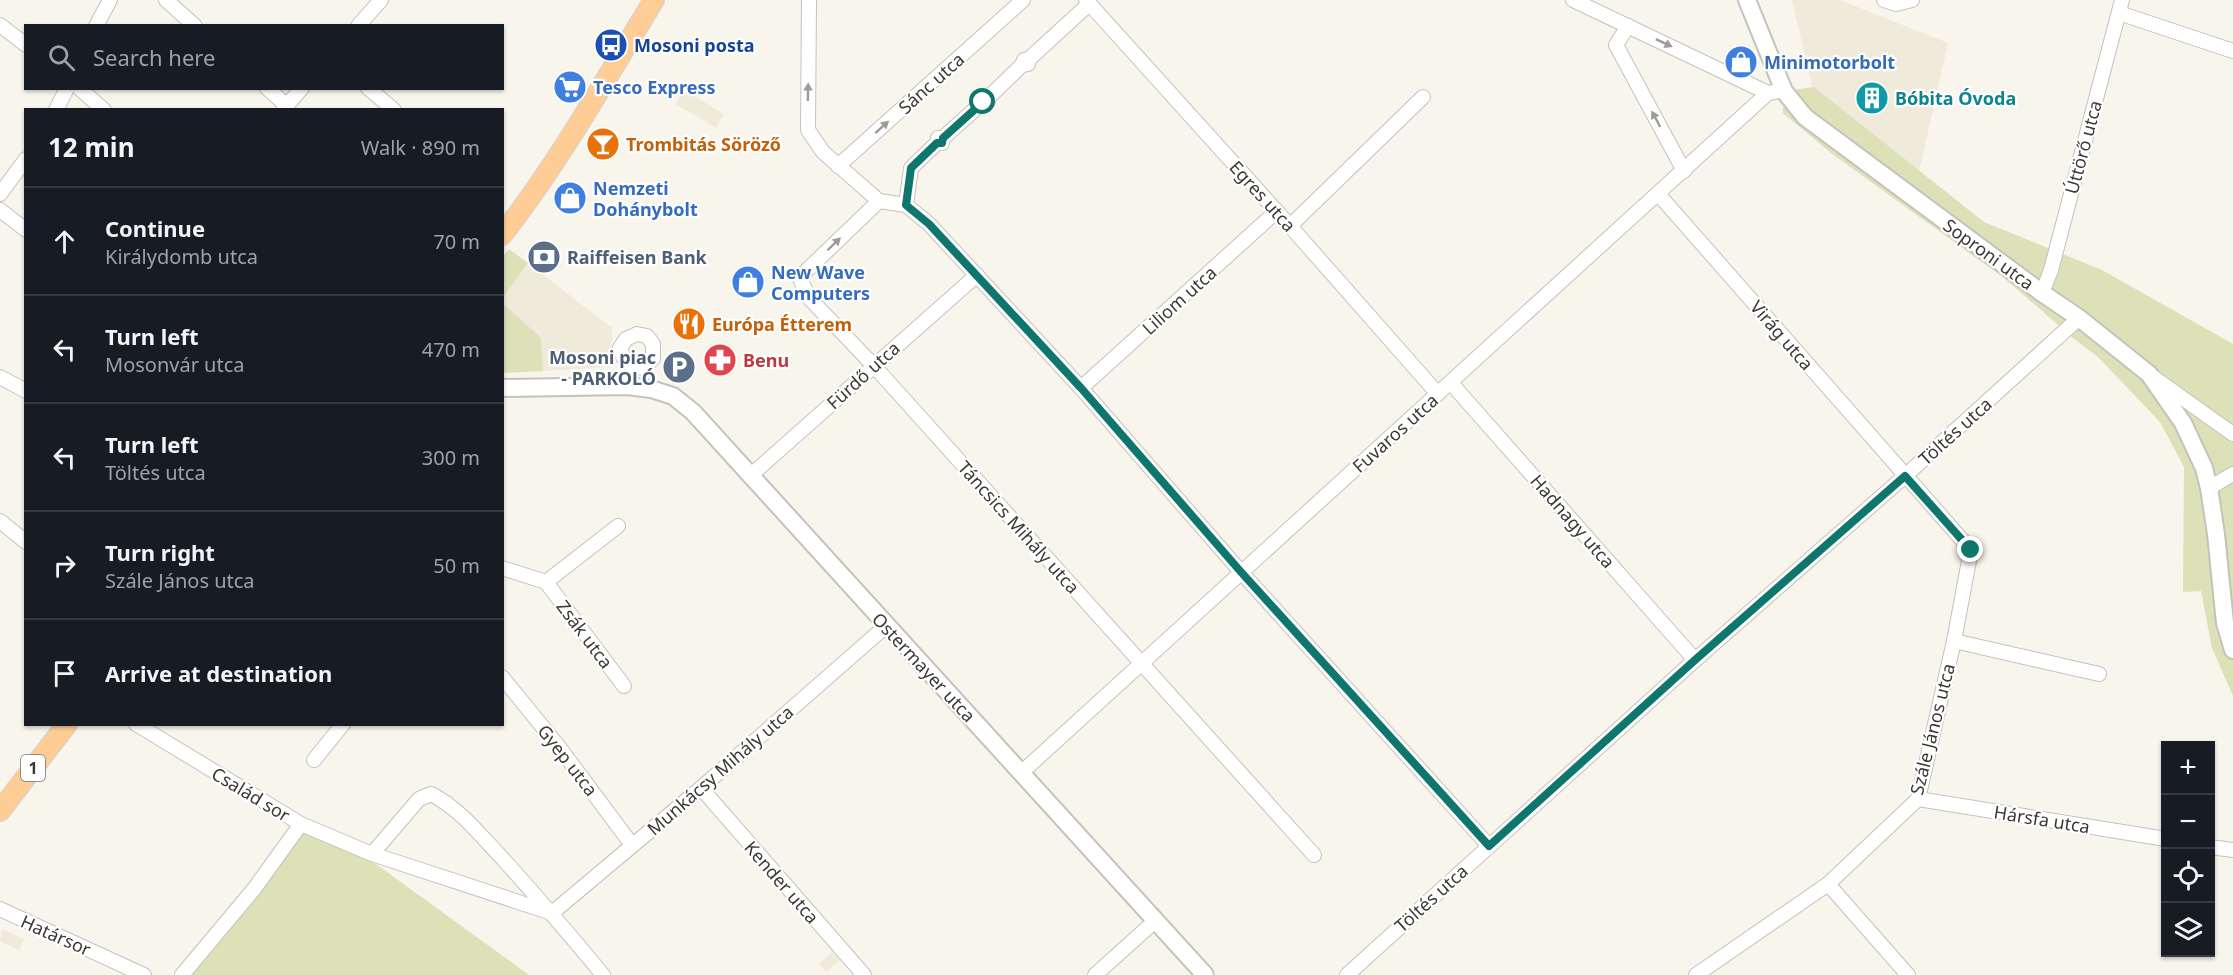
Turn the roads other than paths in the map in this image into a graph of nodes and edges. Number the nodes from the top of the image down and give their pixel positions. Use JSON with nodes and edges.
{"nodes":[{"id":1,"x":110,"y":0,"type":"edge"},
{"id":2,"x":166,"y":0,"type":"edge"},
{"id":3,"x":381,"y":0,"type":"edge"},
{"id":4,"x":654,"y":0,"type":"edge"},
{"id":5,"x":809,"y":0,"type":"edge"},
{"id":6,"x":1023,"y":0,"type":"edge"},
{"id":7,"x":1573,"y":0,"type":"edge"},
{"id":8,"x":1747,"y":0,"type":"edge"},
{"id":9,"x":1884,"y":0,"type":"edge"},
{"id":10,"x":1912,"y":0,"type":"edge"},
{"id":11,"x":1088,"y":2,"type":"edge"},
{"id":12,"x":2120,"y":6,"type":"edge"},
{"id":13,"x":97,"y":24,"type":"edge"},
{"id":14,"x":193,"y":24,"type":"edge"},
{"id":15,"x":360,"y":24,"type":"edge"},
{"id":16,"x":0,"y":25,"type":"edge"},
{"id":17,"x":1628,"y":26,"type":"junction"},
{"id":18,"x":24,"y":43,"type":"edge"},
{"id":19,"x":2233,"y":51,"type":"edge"},
{"id":20,"x":65,"y":90,"type":"edge"},
{"id":21,"x":81,"y":90,"type":"edge"},
{"id":22,"x":269,"y":90,"type":"edge"},
{"id":23,"x":300,"y":90,"type":"edge"},
{"id":24,"x":370,"y":90,"type":"edge"},
{"id":25,"x":1776,"y":92,"type":"junction"},
{"id":26,"x":1423,"y":97,"type":"dead end"},
{"id":27,"x":285,"y":107,"type":"edge"},
{"id":28,"x":57,"y":108,"type":"edge"},
{"id":29,"x":103,"y":108,"type":"edge"},
{"id":30,"x":392,"y":108,"type":"edge"},
{"id":31,"x":24,"y":162,"type":"edge"},
{"id":32,"x":838,"y":166,"type":"junction"},
{"id":33,"x":1684,"y":171,"type":"junction"},
{"id":34,"x":0,"y":194,"type":"edge"},
{"id":35,"x":1659,"y":195,"type":"junction"},
{"id":36,"x":879,"y":201,"type":"junction"},
{"id":37,"x":906,"y":205,"type":"junction"},
{"id":38,"x":0,"y":210,"type":"edge"},
{"id":39,"x":1277,"y":212,"type":"junction"},
{"id":40,"x":1290,"y":226,"type":"junction"},
{"id":41,"x":24,"y":228,"type":"edge"},
{"id":42,"x":504,"y":232,"type":"edge"},
{"id":43,"x":976,"y":275,"type":"junction"},
{"id":44,"x":2042,"y":293,"type":"junction"},
{"id":45,"x":2079,"y":318,"type":"junction"},
{"id":46,"x":874,"y":366,"type":"junction"},
{"id":47,"x":633,"y":368,"type":"junction"},
{"id":48,"x":2149,"y":374,"type":"junction"},
{"id":49,"x":0,"y":377,"type":"edge"},
{"id":50,"x":1451,"y":383,"type":"junction"},
{"id":51,"x":627,"y":386,"type":"junction"},
{"id":52,"x":504,"y":388,"type":"edge"},
{"id":53,"x":1081,"y":388,"type":"junction"},
{"id":54,"x":24,"y":390,"type":"edge"},
{"id":55,"x":1438,"y":394,"type":"junction"},
{"id":56,"x":2233,"y":434,"type":"edge"},
{"id":57,"x":2233,"y":474,"type":"edge"},
{"id":58,"x":750,"y":476,"type":"junction"},
{"id":59,"x":1905,"y":476,"type":"junction"},
{"id":60,"x":2209,"y":489,"type":"junction"},
{"id":61,"x":0,"y":521,"type":"edge"},
{"id":62,"x":618,"y":526,"type":"dead end"},
{"id":63,"x":24,"y":540,"type":"edge"},
{"id":64,"x":504,"y":569,"type":"edge"},
{"id":65,"x":1241,"y":572,"type":"junction"},
{"id":66,"x":546,"y":582,"type":"junction"},
{"id":67,"x":886,"y":626,"type":"junction"},
{"id":68,"x":1954,"y":641,"type":"junction"},
{"id":69,"x":2233,"y":650,"type":"edge"},
{"id":70,"x":1695,"y":660,"type":"junction"},
{"id":71,"x":1141,"y":664,"type":"junction"},
{"id":72,"x":2099,"y":674,"type":"dead end"},
{"id":73,"x":504,"y":679,"type":"edge"},
{"id":74,"x":624,"y":686,"type":"dead end"},
{"id":75,"x":65,"y":726,"type":"edge"},
{"id":76,"x":139,"y":726,"type":"edge"},
{"id":77,"x":341,"y":726,"type":"edge"},
{"id":78,"x":314,"y":760,"type":"dead end"},
{"id":79,"x":1021,"y":773,"type":"junction"},
{"id":80,"x":701,"y":788,"type":"junction"},
{"id":81,"x":1918,"y":799,"type":"junction"},
{"id":82,"x":0,"y":811,"type":"edge"},
{"id":83,"x":301,"y":824,"type":"junction"},
{"id":84,"x":2161,"y":838,"type":"edge"},
{"id":85,"x":632,"y":845,"type":"junction"},
{"id":86,"x":1489,"y":846,"type":"junction"},
{"id":87,"x":2215,"y":848,"type":"edge"},
{"id":88,"x":2233,"y":850,"type":"edge"},
{"id":89,"x":372,"y":854,"type":"junction"},
{"id":90,"x":1314,"y":855,"type":"dead end"},
{"id":91,"x":1828,"y":884,"type":"junction"},
{"id":92,"x":0,"y":909,"type":"edge"},
{"id":93,"x":552,"y":913,"type":"junction"},
{"id":94,"x":1155,"y":921,"type":"junction"},
{"id":95,"x":144,"y":975,"type":"edge"},
{"id":96,"x":182,"y":975,"type":"edge"},
{"id":97,"x":603,"y":975,"type":"edge"},
{"id":98,"x":864,"y":975,"type":"edge"},
{"id":99,"x":1095,"y":975,"type":"edge"},
{"id":100,"x":1205,"y":975,"type":"edge"},
{"id":101,"x":1347,"y":975,"type":"edge"},
{"id":102,"x":1696,"y":975,"type":"edge"},
{"id":103,"x":1908,"y":975,"type":"edge"}],
"edges":[{"from":1,"to":13,"type":"street"},
{"from":2,"to":14,"type":"street"},
{"from":3,"to":15,"type":"street"},
{"from":4,"to":42,"type":"main road"},
{"from":32,"to":5,"type":"street","one_way":true},
{"from":32,"to":6,"type":"street","name":"Sánc utca","one_way":true},
{"from":7,"to":17,"type":"street","name":"Soproni utca"},
{"from":8,"to":25,"type":"street"},
{"from":9,"to":10,"type":"street"},
{"from":11,"to":37,"type":"street"},
{"from":11,"to":39,"type":"street","name":"Egres utca"},
{"from":12,"to":19,"type":"street"},
{"from":12,"to":44,"type":"street","name":"Úttörő utca"},
{"from":16,"to":18,"type":"street"},
{"from":17,"to":25,"type":"street","name":"Soproni utca","one_way":true},
{"from":33,"to":17,"type":"street","one_way":true},
{"from":20,"to":28,"type":"street"},
{"from":21,"to":29,"type":"street"},
{"from":22,"to":27,"type":"street"},
{"from":23,"to":27,"type":"street"},
{"from":24,"to":30,"type":"street"},
{"from":25,"to":33,"type":"street","name":"Fuvaros utca"},
{"from":25,"to":44,"type":"street","name":"Soproni utca"},
{"from":26,"to":40,"type":"street"},
{"from":31,"to":34,"type":"street"},
{"from":32,"to":36,"type":"street"},
{"from":33,"to":35,"type":"street","name":"Fuvaros utca"},
{"from":35,"to":50,"type":"street","name":"Fuvaros utca"},
{"from":35,"to":59,"type":"street","name":"Virág utca"},
{"from":36,"to":37,"type":"street"},
{"from":46,"to":36,"type":"street","name":"Táncsics Mihály utca","one_way":true},
{"from":37,"to":43,"type":"street"},
{"from":38,"to":41,"type":"street"},
{"from":39,"to":40,"type":"street","name":"Egres utca"},
{"from":39,"to":53,"type":"street","name":"Liliom utca"},
{"from":40,"to":55,"type":"street","name":"Egres utca"},
{"from":43,"to":46,"type":"street","name":"Fürdő utca"},
{"from":43,"to":53,"type":"street"},
{"from":44,"to":45,"type":"street","name":"Soproni utca"},
{"from":45,"to":48,"type":"street","name":"Soproni utca"},
{"from":45,"to":59,"type":"street","name":"Töltés utca"},
{"from":46,"to":58,"type":"street","name":"Fürdő utca"},
{"from":46,"to":71,"type":"street","name":"Táncsics Mihály utca"},
{"from":47,"to":47,"type":"street"},
{"from":47,"to":51,"type":"street"},
{"from":48,"to":56,"type":"street"},
{"from":48,"to":60,"type":"street","name":"Soproni utca"},
{"from":49,"to":54,"type":"street"},
{"from":50,"to":55,"type":"street","name":"Fuvaros utca"},
{"from":50,"to":70,"type":"street","name":"Hadnagy utca"},
{"from":51,"to":52,"type":"street","name":"Ostermayer utca"},
{"from":51,"to":58,"type":"street","name":"Ostermayer utca"},
{"from":53,"to":65,"type":"street"},
{"from":55,"to":65,"type":"street","name":"Fuvaros utca"},
{"from":57,"to":60,"type":"street"},
{"from":58,"to":67,"type":"street","name":"Ostermayer utca"},
{"from":59,"to":68,"type":"street","name":"Szále János utca"},
{"from":59,"to":70,"type":"street","name":"Töltés utca"},
{"from":60,"to":69,"type":"street","name":"Soproni utca"},
{"from":61,"to":63,"type":"street"},
{"from":62,"to":66,"type":"street","name":"Zsák utca"},
{"from":64,"to":66,"type":"street","name":"Zsák utca"},
{"from":65,"to":71,"type":"street","name":"Fuvaros utca"},
{"from":65,"to":86,"type":"street"},
{"from":66,"to":74,"type":"street","name":"Zsák utca"},
{"from":67,"to":79,"type":"street","name":"Ostermayer utca"},
{"from":67,"to":80,"type":"street","name":"Munkácsy Mihály utca"},
{"from":68,"to":72,"type":"street"},
{"from":68,"to":81,"type":"street","name":"Szále János utca"},
{"from":70,"to":86,"type":"street","name":"Töltés utca"},
{"from":71,"to":79,"type":"street","name":"Fuvaros utca"},
{"from":71,"to":90,"type":"street","name":"Táncsics Mihály utca"},
{"from":73,"to":85,"type":"street","name":"Gyep utca"},
{"from":75,"to":82,"type":"main road","number":"1"},
{"from":76,"to":83,"type":"street","name":"Család sor"},
{"from":77,"to":78,"type":"street"},
{"from":79,"to":94,"type":"street","name":"Ostermayer utca"},
{"from":80,"to":85,"type":"street","name":"Munkácsy Mihály utca"},
{"from":80,"to":98,"type":"street","name":"Kender utca"},
{"from":81,"to":84,"type":"street","name":"Hársfa utca"},
{"from":81,"to":91,"type":"street","name":"Szále János utca"},
{"from":83,"to":89,"type":"street","name":"Család sor"},
{"from":83,"to":96,"type":"street"},
{"from":85,"to":93,"type":"street","name":"Munkácsy Mihály utca"},
{"from":86,"to":101,"type":"street","name":"Töltés utca"},
{"from":87,"to":88,"type":"street"},
{"from":89,"to":93,"type":"street","name":"Család sor"},
{"from":89,"to":93,"type":"street"},
{"from":91,"to":102,"type":"street","name":"Szále János utca"},
{"from":91,"to":103,"type":"street"},
{"from":92,"to":95,"type":"street","name":"Határsor"},
{"from":93,"to":97,"type":"street"},
{"from":94,"to":99,"type":"street"},
{"from":94,"to":100,"type":"street","name":"Ostermayer utca"}]}
